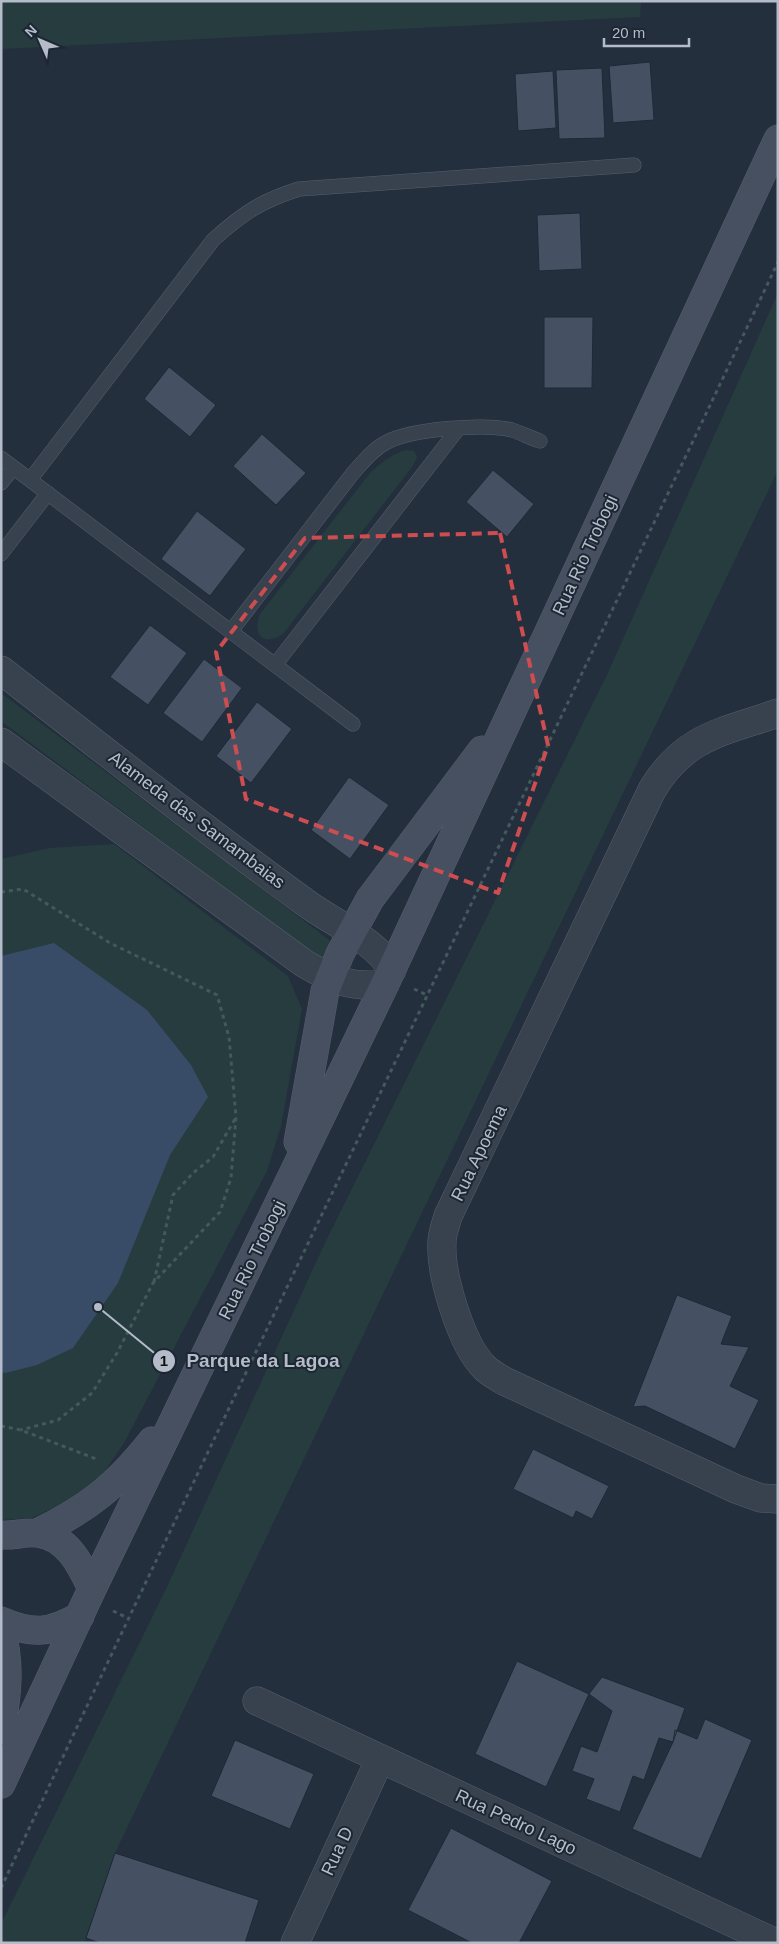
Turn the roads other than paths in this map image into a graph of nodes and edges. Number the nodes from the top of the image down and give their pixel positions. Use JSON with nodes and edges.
{"nodes":[{"id":1,"x":778,"y":139,"type":"edge"},
{"id":2,"x":634,"y":165,"type":"dead end"},
{"id":3,"x":458,"y":429,"type":"junction"},
{"id":4,"x":540,"y":441,"type":"dead end"},
{"id":5,"x":1,"y":458,"type":"edge"},
{"id":6,"x":13,"y":468,"type":"junction"},
{"id":7,"x":30,"y":480,"type":"junction"},
{"id":8,"x":1,"y":483,"type":"edge"},
{"id":9,"x":48,"y":493,"type":"junction"},
{"id":10,"x":1,"y":554,"type":"edge"},
{"id":11,"x":230,"y":630,"type":"junction"},
{"id":12,"x":275,"y":665,"type":"junction"},
{"id":13,"x":1,"y":670,"type":"edge"},
{"id":14,"x":518,"y":702,"type":"junction"},
{"id":15,"x":778,"y":713,"type":"edge"},
{"id":16,"x":353,"y":724,"type":"dead end"},
{"id":17,"x":1,"y":742,"type":"edge"},
{"id":18,"x":350,"y":933,"type":"junction"},
{"id":19,"x":388,"y":977,"type":"junction"},
{"id":20,"x":330,"y":978,"type":"junction"},
{"id":21,"x":290,"y":1180,"type":"junction"},
{"id":22,"x":183,"y":1401,"type":"junction"},
{"id":23,"x":778,"y":1499,"type":"edge"},
{"id":24,"x":37,"y":1533,"type":"junction"},
{"id":25,"x":1,"y":1535,"type":"edge"},
{"id":26,"x":92,"y":1589,"type":"junction"},
{"id":27,"x":80,"y":1616,"type":"junction"},
{"id":28,"x":1,"y":1621,"type":"edge"},
{"id":29,"x":1,"y":1630,"type":"edge"},
{"id":30,"x":257,"y":1701,"type":"dead end"},
{"id":31,"x":1,"y":1730,"type":"edge"},
{"id":32,"x":380,"y":1759,"type":"junction"},
{"id":33,"x":1,"y":1784,"type":"edge"},
{"id":34,"x":294,"y":1943,"type":"edge"},
{"id":35,"x":776,"y":1943,"type":"edge"}],
"edges":[{"from":1,"to":14,"type":"main road","name":"Rua Rio Trobogi"},
{"from":2,"to":7,"type":"lane"},
{"from":3,"to":4,"type":"lane"},
{"from":3,"to":11,"type":"lane"},
{"from":3,"to":12,"type":"lane"},
{"from":5,"to":6,"type":"lane"},
{"from":6,"to":7,"type":"lane"},
{"from":6,"to":8,"type":"lane"},
{"from":7,"to":9,"type":"lane"},
{"from":9,"to":10,"type":"lane"},
{"from":9,"to":11,"type":"lane"},
{"from":11,"to":12,"type":"lane"},
{"from":12,"to":16,"type":"lane"},
{"from":13,"to":18,"type":"street","name":"Alameda das Samambaias"},
{"from":14,"to":18,"type":"main road"},
{"from":14,"to":19,"type":"main road","name":"Rua Rio Trobogi"},
{"from":15,"to":23,"type":"street","name":"Rua Apoema"},
{"from":17,"to":20,"type":"street"},
{"from":18,"to":19,"type":"street","name":"Alameda das Samambaias"},
{"from":18,"to":20,"type":"main road"},
{"from":19,"to":20,"type":"street"},
{"from":19,"to":21,"type":"main road","name":"Rua Rio Trobogi"},
{"from":20,"to":21,"type":"main road"},
{"from":21,"to":22,"type":"main road","name":"Rua Rio Trobogi"},
{"from":22,"to":24,"type":"main road"},
{"from":22,"to":26,"type":"main road","name":"Rua Rio Trobogi"},
{"from":24,"to":25,"type":"main road"},
{"from":24,"to":26,"type":"main road"},
{"from":26,"to":27,"type":"main road","name":"Rua Rio Trobogi"},
{"from":27,"to":28,"type":"main road"},
{"from":27,"to":33,"type":"main road","name":"Rua Rio Trobogi"},
{"from":29,"to":31,"type":"main road"},
{"from":30,"to":32,"type":"street","name":"Rua Pedro Lago"},
{"from":32,"to":34,"type":"street","name":"Rua D"},
{"from":32,"to":35,"type":"street","name":"Rua Pedro Lago"}]}
